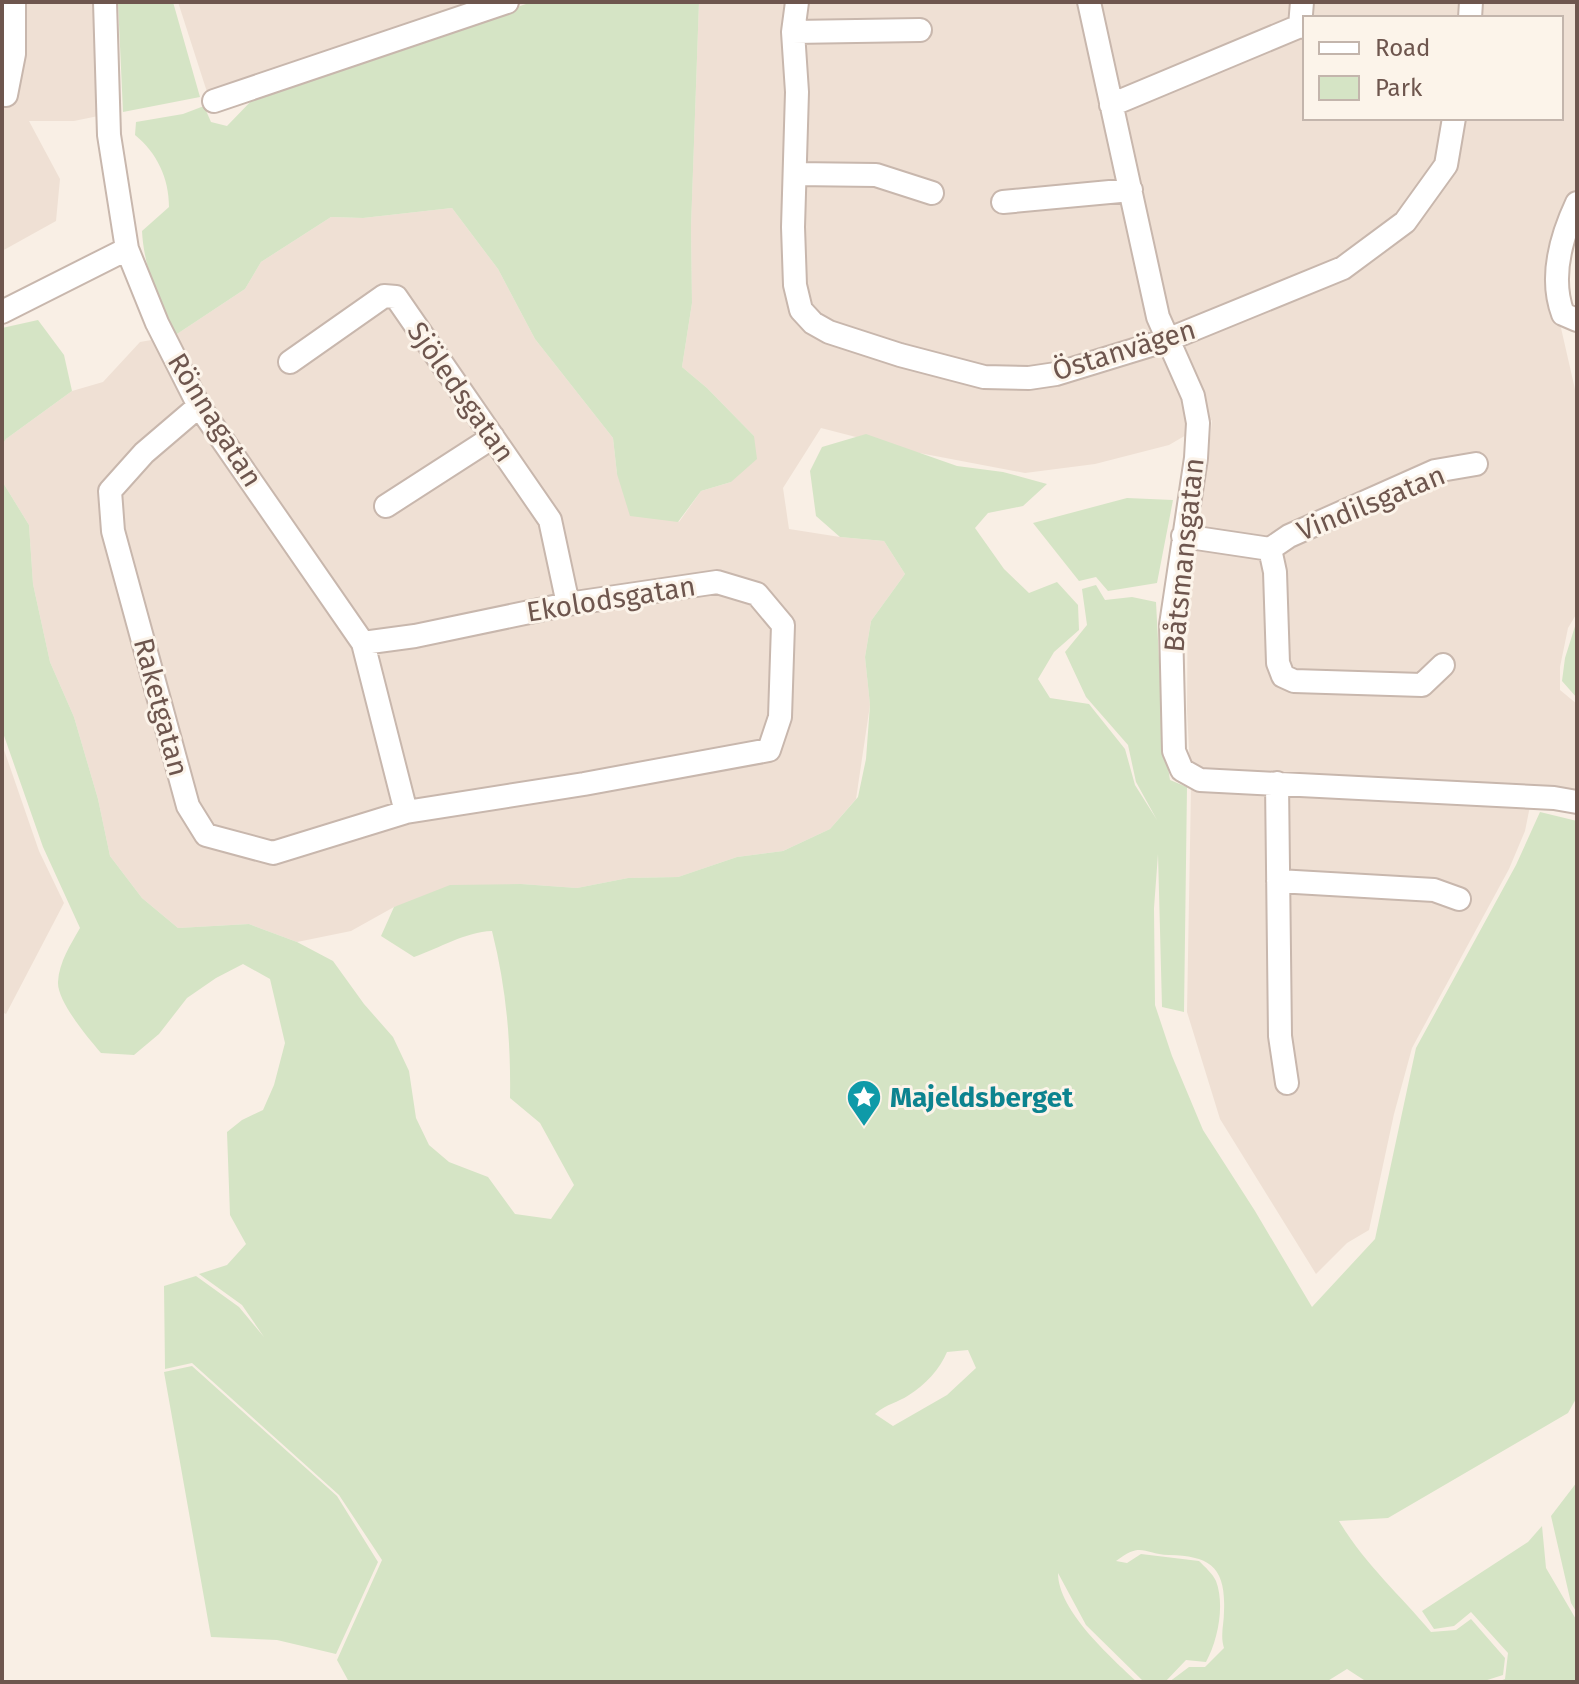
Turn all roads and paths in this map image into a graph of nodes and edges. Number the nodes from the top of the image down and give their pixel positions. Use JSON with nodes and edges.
{"nodes":[{"id":1,"x":14,"y":2,"type":"edge"},
{"id":2,"x":105,"y":2,"type":"edge"},
{"id":3,"x":507,"y":2,"type":"edge"},
{"id":4,"x":797,"y":2,"type":"edge"},
{"id":5,"x":1089,"y":2,"type":"edge"},
{"id":6,"x":1302,"y":2,"type":"edge"},
{"id":7,"x":1302,"y":26,"type":"edge"},
{"id":8,"x":920,"y":30,"type":"dead end"},
{"id":9,"x":793,"y":32,"type":"junction"},
{"id":10,"x":6,"y":95,"type":"dead end"},
{"id":11,"x":214,"y":101,"type":"dead end"},
{"id":12,"x":1111,"y":105,"type":"junction"},
{"id":13,"x":1454,"y":120,"type":"edge"},
{"id":14,"x":795,"y":174,"type":"junction"},
{"id":15,"x":1131,"y":190,"type":"junction"},
{"id":16,"x":932,"y":193,"type":"dead end"},
{"id":17,"x":1003,"y":202,"type":"dead end"},
{"id":18,"x":1577,"y":203,"type":"edge"},
{"id":19,"x":127,"y":249,"type":"junction"},
{"id":20,"x":2,"y":312,"type":"edge"},
{"id":21,"x":1577,"y":320,"type":"edge"},
{"id":22,"x":1167,"y":340,"type":"junction"},
{"id":23,"x":290,"y":362,"type":"dead end"},
{"id":24,"x":199,"y":406,"type":"junction"},
{"id":25,"x":493,"y":437,"type":"junction"},
{"id":26,"x":1476,"y":464,"type":"dead end"},
{"id":27,"x":386,"y":506,"type":"dead end"},
{"id":28,"x":1183,"y":536,"type":"junction"},
{"id":29,"x":1270,"y":549,"type":"junction"},
{"id":30,"x":568,"y":604,"type":"junction"},
{"id":31,"x":363,"y":643,"type":"junction"},
{"id":32,"x":1443,"y":665,"type":"dead end"},
{"id":33,"x":1277,"y":783,"type":"junction"},
{"id":34,"x":1577,"y":802,"type":"edge"},
{"id":35,"x":406,"y":812,"type":"junction"},
{"id":36,"x":1278,"y":881,"type":"junction"},
{"id":37,"x":1459,"y":899,"type":"dead end"},
{"id":38,"x":1287,"y":1083,"type":"dead end"}],
"edges":[{"from":1,"to":10,"type":"street"},
{"from":2,"to":19,"type":"street","name":"Rönnagatan"},
{"from":3,"to":11,"type":"street"},
{"from":4,"to":9,"type":"street","name":"Östanvägen"},
{"from":5,"to":12,"type":"street","name":"Båtsmansgatan"},
{"from":6,"to":7,"type":"street"},
{"from":7,"to":12,"type":"street"},
{"from":8,"to":9,"type":"street"},
{"from":9,"to":14,"type":"street","name":"Östanvägen"},
{"from":12,"to":15,"type":"street","name":"Båtsmansgatan"},
{"from":13,"to":22,"type":"street","name":"Östanvägen"},
{"from":14,"to":16,"type":"street"},
{"from":14,"to":22,"type":"street","name":"Östanvägen"},
{"from":15,"to":17,"type":"street"},
{"from":15,"to":22,"type":"street","name":"Båtsmansgatan"},
{"from":18,"to":21,"type":"street"},
{"from":19,"to":20,"type":"street"},
{"from":19,"to":24,"type":"street","name":"Rönnagatan"},
{"from":22,"to":28,"type":"street","name":"Båtsmansgatan"},
{"from":23,"to":25,"type":"street","name":"Sjöledsgatan"},
{"from":24,"to":31,"type":"street","name":"Rönnagatan"},
{"from":24,"to":35,"type":"street","name":"Raketgatan"},
{"from":25,"to":27,"type":"street"},
{"from":25,"to":30,"type":"street","name":"Sjöledsgatan"},
{"from":26,"to":29,"type":"street","name":"Vindilsgatan"},
{"from":28,"to":29,"type":"street","name":"Vindilsgatan"},
{"from":28,"to":33,"type":"street","name":"Båtsmansgatan"},
{"from":29,"to":32,"type":"street","name":"Vindilsgatan"},
{"from":30,"to":31,"type":"street","name":"Ekolodsgatan"},
{"from":30,"to":35,"type":"street","name":"Ekolodsgatan"},
{"from":31,"to":35,"type":"street","name":"Rönnagatan"},
{"from":33,"to":34,"type":"street","name":"Båtsmansgatan"},
{"from":33,"to":36,"type":"street"},
{"from":36,"to":37,"type":"street"},
{"from":36,"to":38,"type":"street"}]}
